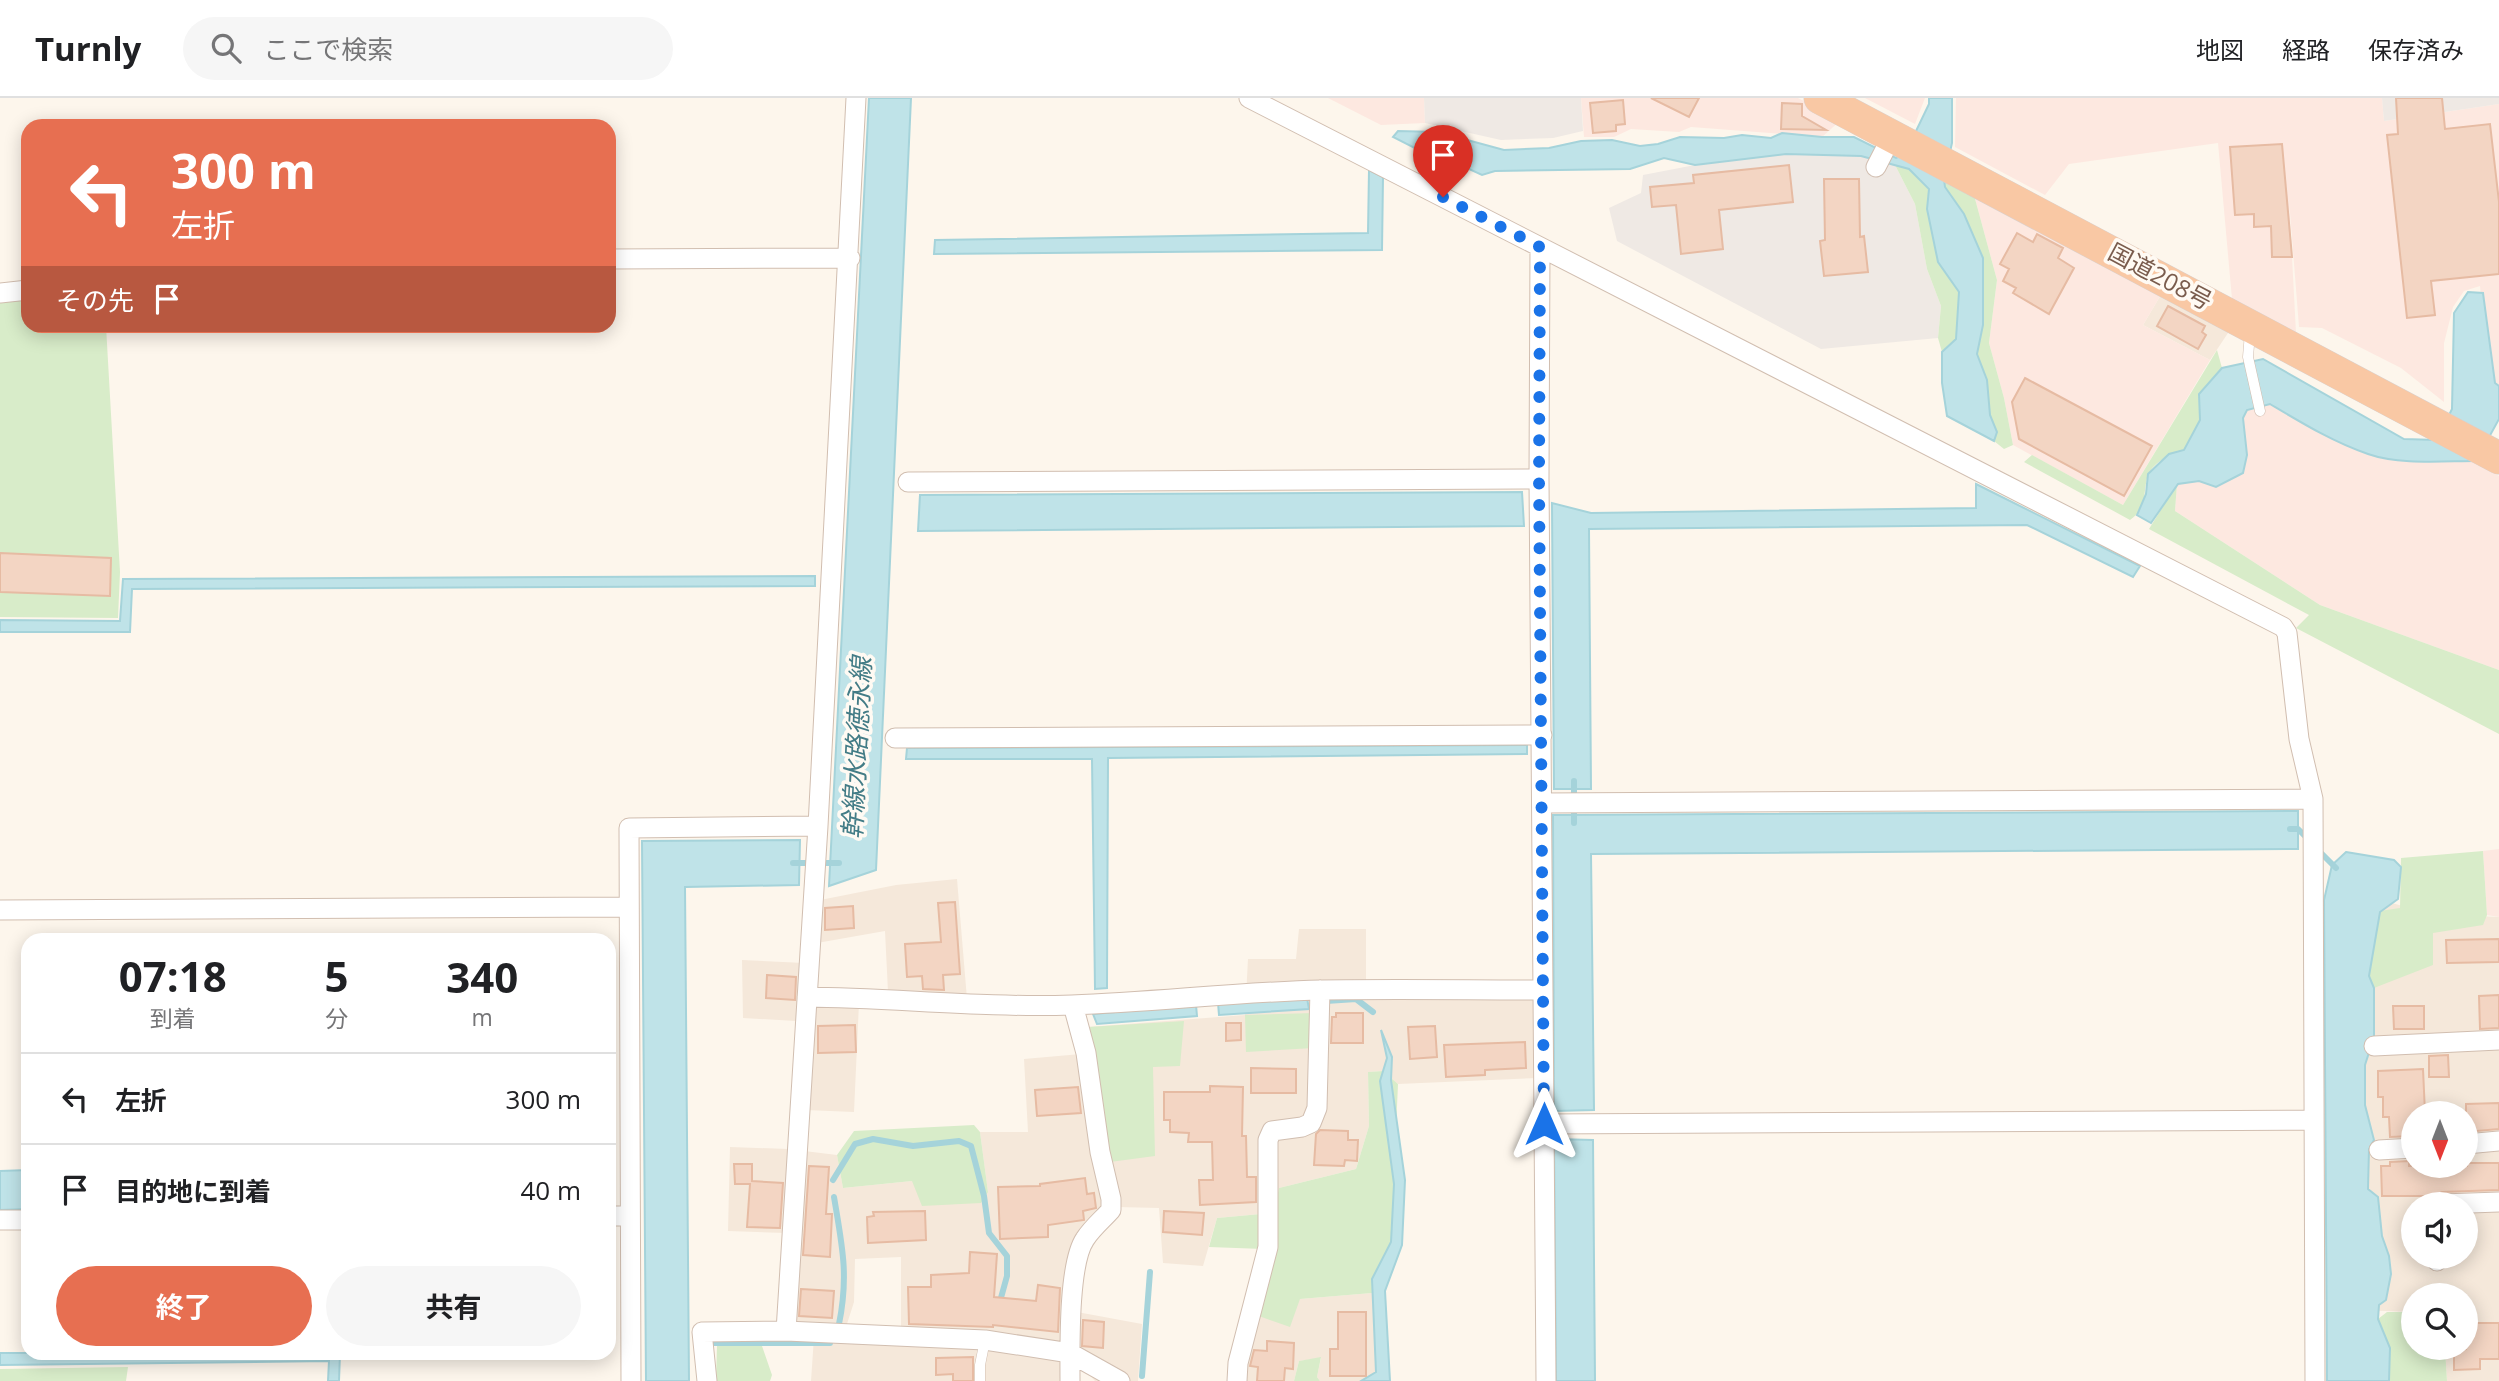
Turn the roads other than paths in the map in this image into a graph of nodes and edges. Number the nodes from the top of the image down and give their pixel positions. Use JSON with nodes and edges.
{"nodes":[{"id":1,"x":856,"y":98,"type":"edge"},
{"id":2,"x":1249,"y":98,"type":"edge"},
{"id":3,"x":1820,"y":98,"type":"edge"},
{"id":4,"x":1889,"y":141,"type":"junction"},
{"id":5,"x":1875,"y":167,"type":"dead end"},
{"id":6,"x":1540,"y":247,"type":"junction"},
{"id":7,"x":850,"y":258,"type":"junction"},
{"id":8,"x":616,"y":259,"type":"edge"},
{"id":9,"x":21,"y":291,"type":"edge"},
{"id":10,"x":0,"y":293,"type":"edge"},
{"id":11,"x":2250,"y":325,"type":"junction"},
{"id":12,"x":2260,"y":411,"type":"dead end"},
{"id":13,"x":2495,"y":456,"type":"edge"},
{"id":14,"x":1539,"y":479,"type":"junction"},
{"id":15,"x":908,"y":482,"type":"dead end"},
{"id":16,"x":1542,"y":736,"type":"junction"},
{"id":17,"x":895,"y":738,"type":"dead end"},
{"id":18,"x":2313,"y":799,"type":"junction"},
{"id":19,"x":1542,"y":803,"type":"junction"},
{"id":20,"x":818,"y":826,"type":"junction"},
{"id":21,"x":629,"y":906,"type":"junction"},
{"id":22,"x":0,"y":910,"type":"edge"},
{"id":23,"x":1320,"y":990,"type":"junction"},
{"id":24,"x":1543,"y":990,"type":"junction"},
{"id":25,"x":807,"y":997,"type":"junction"},
{"id":26,"x":1073,"y":1005,"type":"junction"},
{"id":27,"x":2499,"y":1040,"type":"edge"},
{"id":28,"x":2374,"y":1046,"type":"dead end"},
{"id":29,"x":2314,"y":1119,"type":"junction"},
{"id":30,"x":1544,"y":1124,"type":"junction"},
{"id":31,"x":2499,"y":1141,"type":"edge"},
{"id":32,"x":2478,"y":1142,"type":"edge"},
{"id":33,"x":2401,"y":1148,"type":"edge"},
{"id":34,"x":2379,"y":1150,"type":"dead end"},
{"id":35,"x":2499,"y":1202,"type":"edge"},
{"id":36,"x":2478,"y":1203,"type":"edge"},
{"id":37,"x":616,"y":1216,"type":"edge"},
{"id":38,"x":630,"y":1216,"type":"junction"},
{"id":39,"x":0,"y":1220,"type":"edge"},
{"id":40,"x":21,"y":1220,"type":"edge"},
{"id":41,"x":786,"y":1331,"type":"junction"},
{"id":42,"x":985,"y":1340,"type":"junction"},
{"id":43,"x":1070,"y":1353,"type":"junction"},
{"id":44,"x":631,"y":1381,"type":"edge"},
{"id":45,"x":707,"y":1381,"type":"edge"},
{"id":46,"x":980,"y":1381,"type":"edge"},
{"id":47,"x":1070,"y":1381,"type":"edge"},
{"id":48,"x":1120,"y":1381,"type":"edge"},
{"id":49,"x":1237,"y":1381,"type":"edge"},
{"id":50,"x":1546,"y":1381,"type":"edge"},
{"id":51,"x":2315,"y":1381,"type":"edge"}],
"edges":[{"from":1,"to":7,"type":"street"},
{"from":2,"to":6,"type":"street"},
{"from":3,"to":4,"type":"highway","name":"国道208号"},
{"from":4,"to":5,"type":"street"},
{"from":4,"to":11,"type":"highway","name":"国道208号"},
{"from":6,"to":14,"type":"street"},
{"from":6,"to":18,"type":"street"},
{"from":7,"to":8,"type":"street"},
{"from":7,"to":20,"type":"street"},
{"from":9,"to":10,"type":"street"},
{"from":11,"to":12,"type":"lane"},
{"from":11,"to":13,"type":"highway","name":"国道208号"},
{"from":14,"to":15,"type":"street"},
{"from":14,"to":16,"type":"street"},
{"from":16,"to":17,"type":"street"},
{"from":16,"to":19,"type":"street"},
{"from":18,"to":19,"type":"street"},
{"from":18,"to":29,"type":"street"},
{"from":19,"to":24,"type":"street"},
{"from":20,"to":21,"type":"street"},
{"from":20,"to":25,"type":"street"},
{"from":21,"to":22,"type":"street"},
{"from":21,"to":38,"type":"street"},
{"from":23,"to":24,"type":"street"},
{"from":23,"to":26,"type":"street"},
{"from":23,"to":49,"type":"street"},
{"from":24,"to":30,"type":"street"},
{"from":25,"to":26,"type":"street"},
{"from":25,"to":41,"type":"street"},
{"from":26,"to":43,"type":"street"},
{"from":27,"to":28,"type":"street"},
{"from":29,"to":30,"type":"street"},
{"from":29,"to":51,"type":"street"},
{"from":30,"to":50,"type":"street"},
{"from":31,"to":32,"type":"street"},
{"from":33,"to":34,"type":"street"},
{"from":35,"to":36,"type":"street"},
{"from":37,"to":38,"type":"street"},
{"from":38,"to":44,"type":"street"},
{"from":39,"to":40,"type":"street"},
{"from":41,"to":42,"type":"street"},
{"from":41,"to":45,"type":"street"},
{"from":42,"to":43,"type":"street"},
{"from":42,"to":46,"type":"lane"},
{"from":43,"to":47,"type":"street"},
{"from":43,"to":48,"type":"street"}]}
